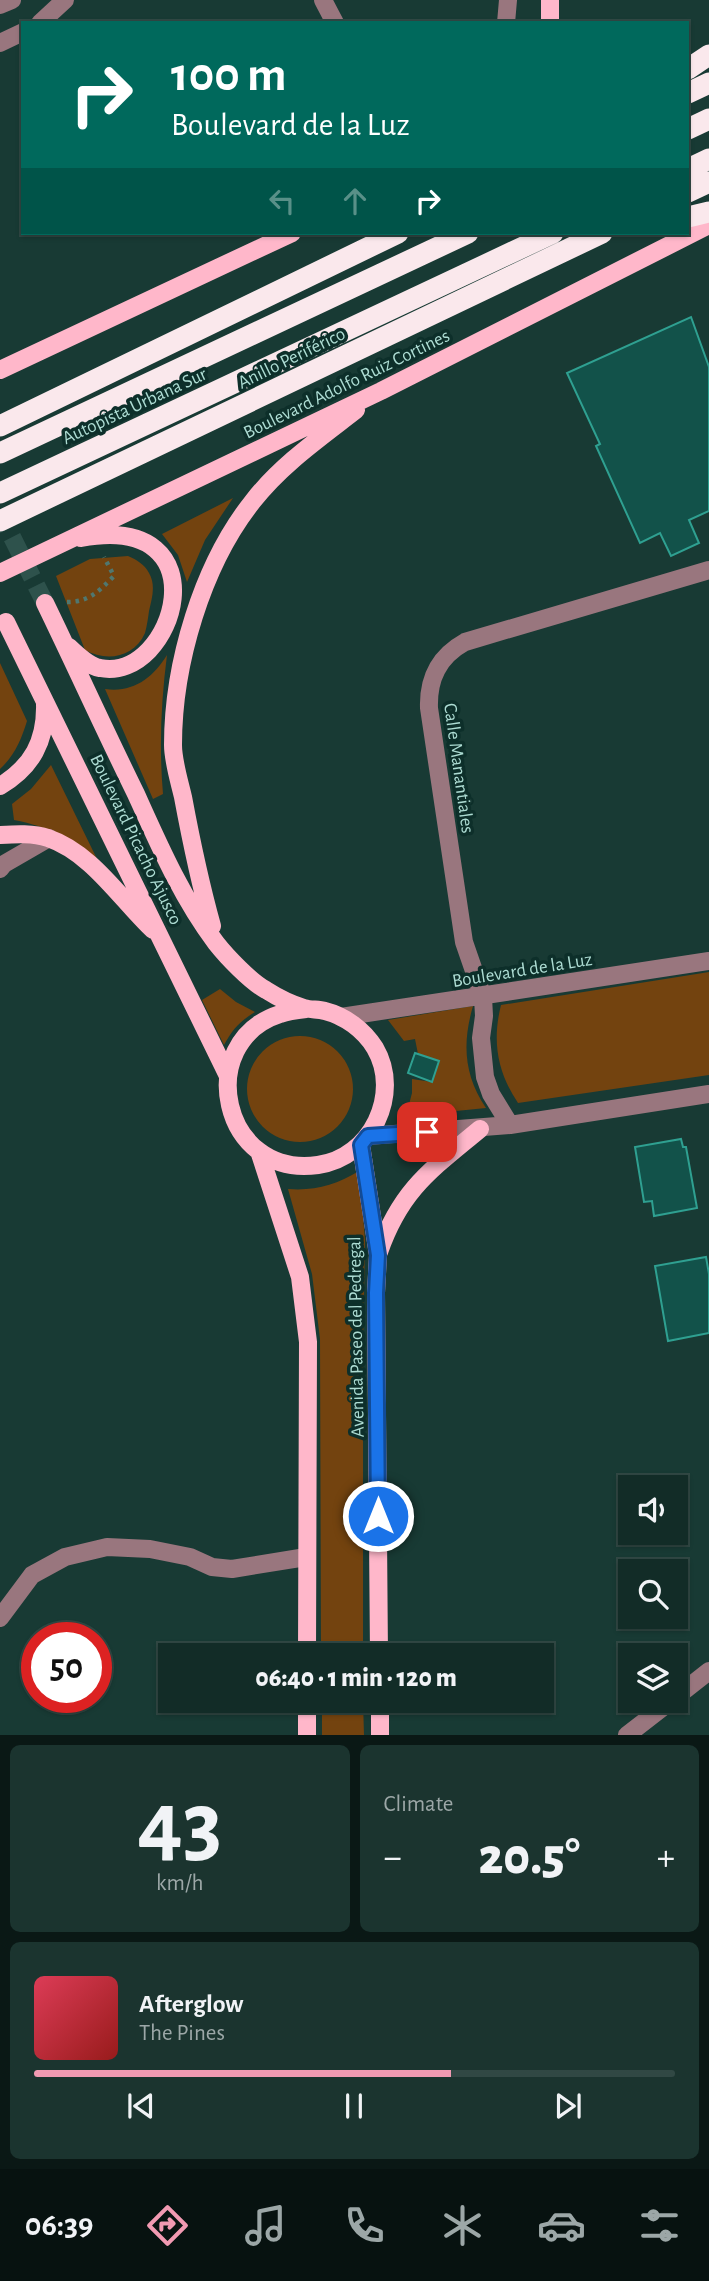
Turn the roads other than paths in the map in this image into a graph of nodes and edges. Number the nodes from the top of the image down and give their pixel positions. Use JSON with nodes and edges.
{"nodes":[{"id":1,"x":12,"y":0,"type":"edge"},
{"id":2,"x":65,"y":0,"type":"edge"},
{"id":3,"x":323,"y":0,"type":"edge"},
{"id":4,"x":508,"y":0,"type":"edge"},
{"id":5,"x":550,"y":0,"type":"edge"},
{"id":6,"x":0,"y":5,"type":"edge"},
{"id":7,"x":42,"y":21,"type":"edge"},
{"id":8,"x":334,"y":21,"type":"edge"},
{"id":9,"x":506,"y":21,"type":"edge"},
{"id":10,"x":550,"y":21,"type":"edge"},
{"id":11,"x":21,"y":33,"type":"edge"},
{"id":12,"x":0,"y":43,"type":"edge"},
{"id":13,"x":709,"y":54,"type":"edge"},
{"id":14,"x":689,"y":61,"type":"edge"},
{"id":15,"x":689,"y":68,"type":"edge"},
{"id":16,"x":709,"y":82,"type":"edge"},
{"id":17,"x":689,"y":92,"type":"edge"},
{"id":18,"x":709,"y":119,"type":"edge"},
{"id":19,"x":689,"y":129,"type":"edge"},
{"id":20,"x":709,"y":159,"type":"edge"},
{"id":21,"x":689,"y":169,"type":"edge"},
{"id":22,"x":709,"y":183,"type":"edge"},
{"id":23,"x":689,"y":192,"type":"edge"},
{"id":24,"x":709,"y":212,"type":"edge"},
{"id":25,"x":689,"y":217,"type":"edge"},
{"id":26,"x":709,"y":225,"type":"edge"},
{"id":27,"x":288,"y":235,"type":"edge"},
{"id":28,"x":394,"y":235,"type":"edge"},
{"id":29,"x":464,"y":235,"type":"edge"},
{"id":30,"x":550,"y":235,"type":"edge"},
{"id":31,"x":594,"y":236,"type":"edge"},
{"id":32,"x":0,"y":370,"type":"edge"},
{"id":33,"x":381,"y":391,"type":"junction"},
{"id":34,"x":0,"y":426,"type":"edge"},
{"id":35,"x":0,"y":453,"type":"edge"},
{"id":36,"x":0,"y":493,"type":"edge"},
{"id":37,"x":0,"y":521,"type":"edge"},
{"id":38,"x":51,"y":547,"type":"junction"},
{"id":39,"x":709,"y":570,"type":"edge"},
{"id":40,"x":0,"y":573,"type":"edge"},
{"id":41,"x":53,"y":603,"type":"tunnel mouth"},
{"id":42,"x":6,"y":622,"type":"dead end"},
{"id":43,"x":64,"y":643,"type":"junction"},
{"id":44,"x":45,"y":697,"type":"junction"},
{"id":45,"x":0,"y":786,"type":"edge"},
{"id":46,"x":0,"y":835,"type":"edge"},
{"id":47,"x":49,"y":838,"type":"junction"},
{"id":48,"x":0,"y":869,"type":"edge"},
{"id":49,"x":161,"y":937,"type":"junction"},
{"id":50,"x":217,"y":943,"type":"junction"},
{"id":51,"x":709,"y":961,"type":"edge"},
{"id":52,"x":483,"y":997,"type":"junction"},
{"id":53,"x":306,"y":1009,"type":"junction"},
{"id":54,"x":341,"y":1017,"type":"junction"},
{"id":55,"x":228,"y":1076,"type":"junction"},
{"id":56,"x":709,"y":1094,"type":"edge"},
{"id":57,"x":510,"y":1125,"type":"junction"},
{"id":58,"x":480,"y":1129,"type":"junction"},
{"id":59,"x":364,"y":1141,"type":"junction"},
{"id":60,"x":259,"y":1151,"type":"junction"},
{"id":61,"x":378,"y":1255,"type":"junction"},
{"id":62,"x":306,"y":1557,"type":"junction"},
{"id":63,"x":0,"y":1618,"type":"edge"},
{"id":64,"x":307,"y":1643,"type":"edge"},
{"id":65,"x":379,"y":1643,"type":"edge"},
{"id":66,"x":709,"y":1671,"type":"edge"},
{"id":67,"x":688,"y":1688,"type":"edge"},
{"id":68,"x":307,"y":1713,"type":"edge"},
{"id":69,"x":380,"y":1713,"type":"edge"},
{"id":70,"x":655,"y":1713,"type":"edge"},
{"id":71,"x":307,"y":1735,"type":"edge"},
{"id":72,"x":380,"y":1735,"type":"edge"},
{"id":73,"x":627,"y":1735,"type":"edge"}],
"edges":[{"from":1,"to":6,"type":"street"},
{"from":2,"to":7,"type":"street"},
{"from":3,"to":8,"type":"street"},
{"from":4,"to":9,"type":"street"},
{"from":5,"to":10,"type":"main road"},
{"from":11,"to":12,"type":"street"},
{"from":13,"to":14,"type":"main road"},
{"from":13,"to":15,"type":"highway"},
{"from":16,"to":17,"type":"highway"},
{"from":18,"to":19,"type":"highway"},
{"from":20,"to":21,"type":"highway"},
{"from":22,"to":23,"type":"highway"},
{"from":24,"to":25,"type":"highway"},
{"from":26,"to":33,"type":"main road","name":"Boulevard Adolfo Ruiz Cortines"},
{"from":27,"to":32,"type":"main road"},
{"from":28,"to":34,"type":"highway"},
{"from":29,"to":35,"type":"highway","name":"Autopista Urbana Sur"},
{"from":30,"to":36,"type":"highway","name":"Autopista Urbana Sur"},
{"from":31,"to":37,"type":"highway","name":"Anillo Periférico"},
{"from":33,"to":38,"type":"main road","name":"Boulevard Adolfo Ruiz Cortines"},
{"from":33,"to":50,"type":"main road"},
{"from":38,"to":40,"type":"main road","name":"Boulevard Adolfo Ruiz Cortines"},
{"from":38,"to":43,"type":"main road"},
{"from":39,"to":52,"type":"street","name":"Calle Manantiales"},
{"from":41,"to":43,"type":"main road","name":"Boulevard Picacho Ajusco"},
{"from":42,"to":44,"type":"main road","name":"Boulevard Picacho Ajusco"},
{"from":43,"to":50,"type":"main road","name":"Boulevard Picacho Ajusco"},
{"from":44,"to":45,"type":"main road"},
{"from":44,"to":49,"type":"main road","name":"Boulevard Picacho Ajusco"},
{"from":46,"to":47,"type":"main road"},
{"from":47,"to":48,"type":"street"},
{"from":47,"to":49,"type":"main road"},
{"from":49,"to":55,"type":"main road","name":"Boulevard Picacho Ajusco"},
{"from":50,"to":53,"type":"main road","name":"Boulevard Picacho Ajusco"},
{"from":51,"to":52,"type":"street","name":"Boulevard de la Luz"},
{"from":52,"to":54,"type":"street","name":"Boulevard de la Luz"},
{"from":52,"to":57,"type":"street"},
{"from":53,"to":54,"type":"main road"},
{"from":53,"to":55,"type":"main road"},
{"from":54,"to":59,"type":"main road"},
{"from":55,"to":60,"type":"main road"},
{"from":56,"to":57,"type":"street"},
{"from":57,"to":58,"type":"street"},
{"from":58,"to":59,"type":"street"},
{"from":58,"to":61,"type":"main road"},
{"from":59,"to":60,"type":"main road"},
{"from":59,"to":61,"type":"main road","name":"Avenida Paseo del Pedregal"},
{"from":60,"to":62,"type":"main road"},
{"from":61,"to":65,"type":"main road","name":"Avenida Paseo del Pedregal"},
{"from":62,"to":63,"type":"street"},
{"from":62,"to":64,"type":"main road"},
{"from":66,"to":67,"type":"street"},
{"from":68,"to":71,"type":"main road"},
{"from":69,"to":72,"type":"main road"},
{"from":70,"to":73,"type":"street"}]}
